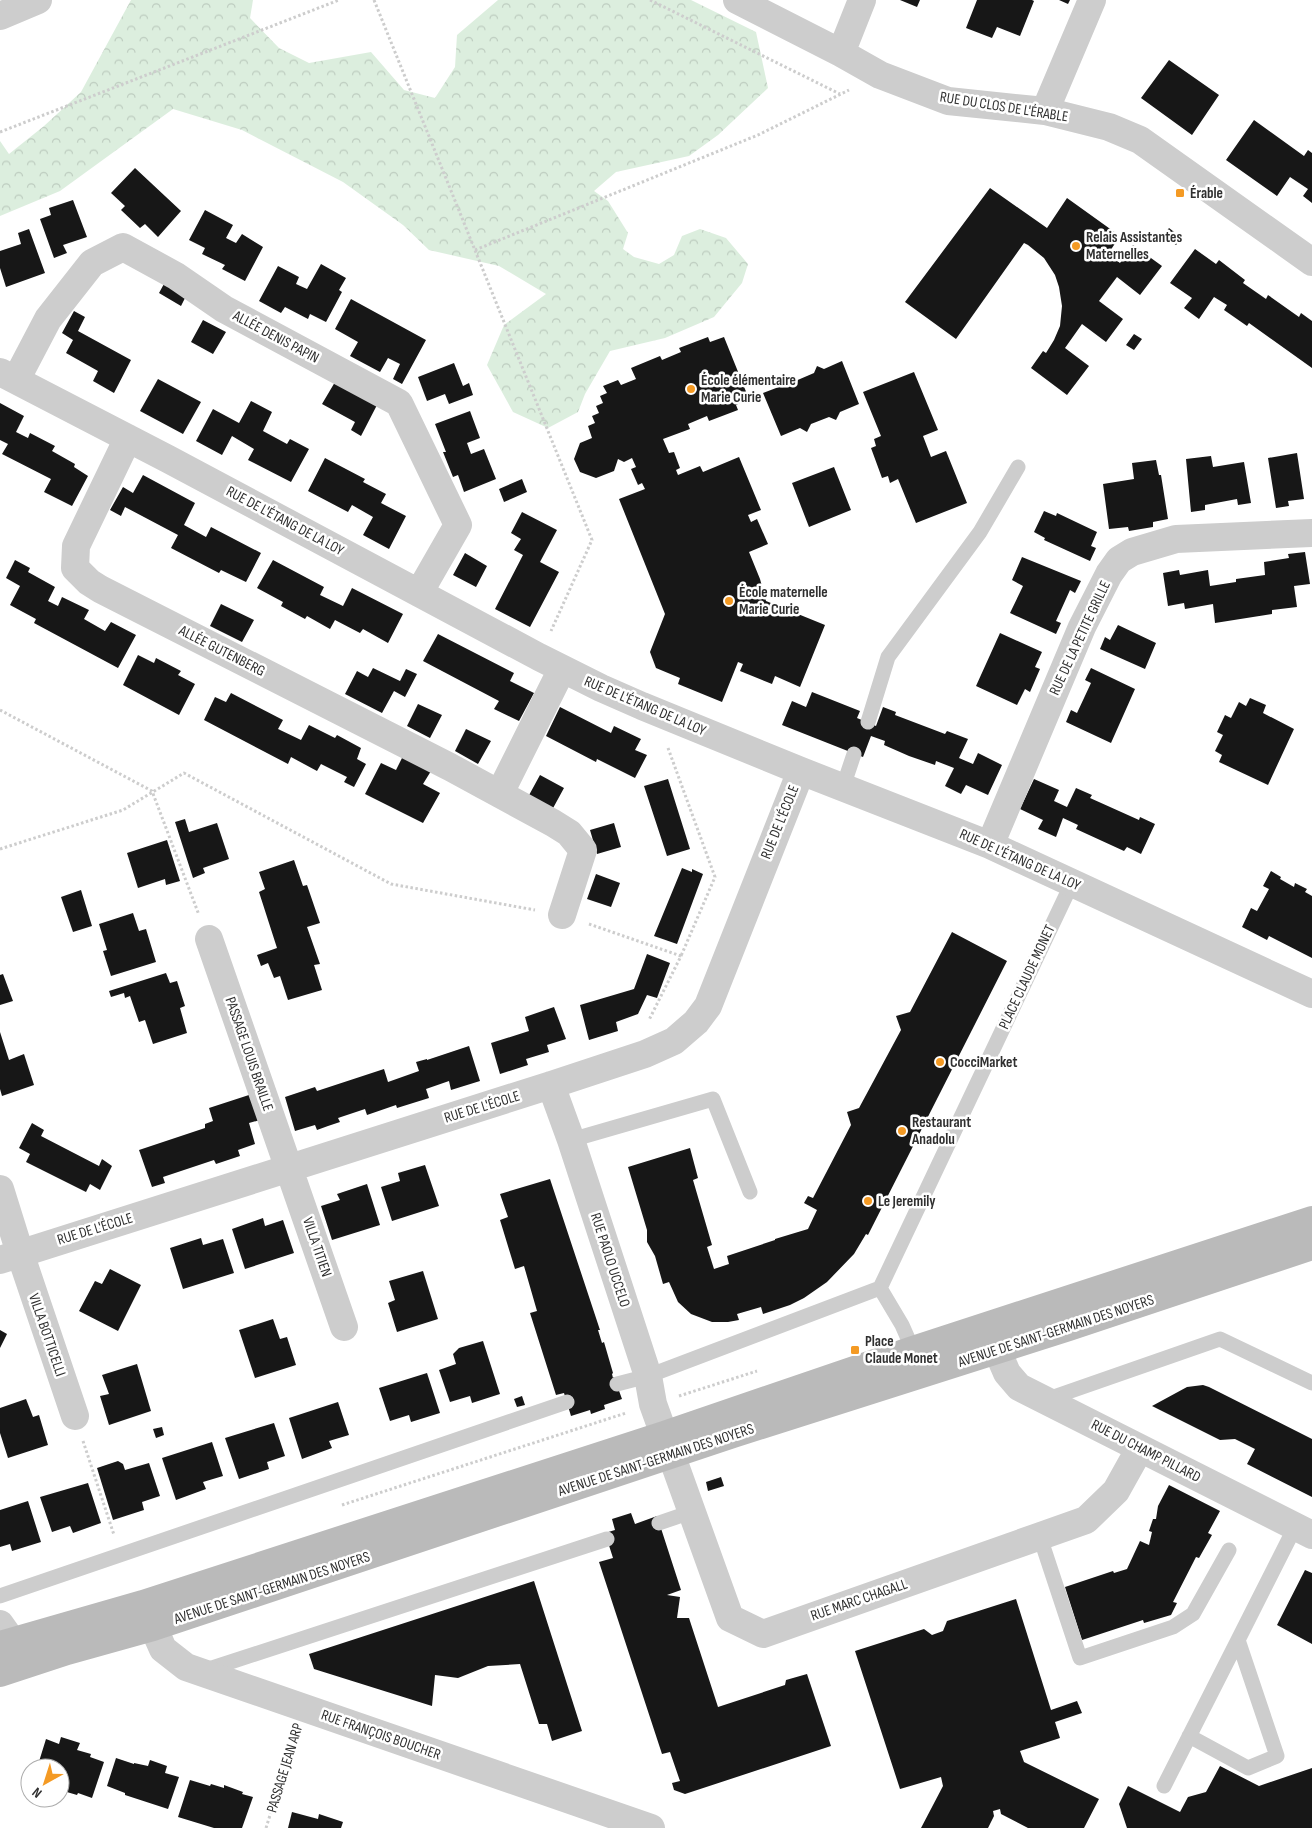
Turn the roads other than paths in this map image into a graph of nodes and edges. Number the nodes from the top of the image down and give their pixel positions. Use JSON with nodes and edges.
{"nodes":[{"id":1,"x":38,"y":0,"type":"edge"},
{"id":2,"x":736,"y":0,"type":"edge"},
{"id":3,"x":862,"y":0,"type":"edge"},
{"id":4,"x":1092,"y":0,"type":"edge"},
{"id":5,"x":0,"y":16,"type":"edge"},
{"id":6,"x":841,"y":53,"type":"junction"},
{"id":7,"x":1045,"y":111,"type":"junction"},
{"id":8,"x":1312,"y":262,"type":"edge"},
{"id":9,"x":8,"y":376,"type":"edge"},
{"id":10,"x":128,"y":438,"type":"junction"},
{"id":11,"x":1018,"y":467,"type":"dead end"},
{"id":12,"x":1312,"y":533,"type":"edge"},
{"id":13,"x":419,"y":593,"type":"junction"},
{"id":14,"x":550,"y":663,"type":"junction"},
{"id":15,"x":868,"y":722,"type":"dead end"},
{"id":16,"x":854,"y":754,"type":"dead end"},
{"id":17,"x":801,"y":771,"type":"junction"},
{"id":18,"x":843,"y":787,"type":"junction"},
{"id":19,"x":500,"y":793,"type":"junction"},
{"id":20,"x":990,"y":845,"type":"junction"},
{"id":21,"x":1072,"y":883,"type":"junction"},
{"id":22,"x":562,"y":915,"type":"road end"},
{"id":23,"x":209,"y":939,"type":"road end"},
{"id":24,"x":1312,"y":994,"type":"edge"},
{"id":25,"x":551,"y":1086,"type":"junction"},
{"id":26,"x":571,"y":1140,"type":"junction"},
{"id":27,"x":289,"y":1168,"type":"junction"},
{"id":28,"x":0,"y":1189,"type":"edge"},
{"id":29,"x":750,"y":1192,"type":"dead end"},
{"id":30,"x":1312,"y":1220,"type":"edge"},
{"id":31,"x":1312,"y":1246,"type":"edge"},
{"id":32,"x":10,"y":1256,"type":"edge"},
{"id":33,"x":880,"y":1288,"type":"junction"},
{"id":34,"x":344,"y":1326,"type":"dead end"},
{"id":35,"x":913,"y":1350,"type":"junction"},
{"id":36,"x":997,"y":1350,"type":"junction"},
{"id":37,"x":648,"y":1376,"type":"junction"},
{"id":38,"x":1312,"y":1383,"type":"edge"},
{"id":39,"x":617,"y":1384,"type":"dead end"},
{"id":40,"x":1044,"y":1400,"type":"junction"},
{"id":41,"x":567,"y":1402,"type":"dead end"},
{"id":42,"x":75,"y":1416,"type":"road end"},
{"id":43,"x":668,"y":1446,"type":"junction"},
{"id":44,"x":1140,"y":1448,"type":"junction"},
{"id":45,"x":691,"y":1512,"type":"junction"},
{"id":46,"x":659,"y":1523,"type":"dead end"},
{"id":47,"x":1304,"y":1531,"type":"edge"},
{"id":48,"x":1040,"y":1537,"type":"junction"},
{"id":49,"x":607,"y":1540,"type":"dead end"},
{"id":50,"x":1230,"y":1550,"type":"dead end"},
{"id":51,"x":0,"y":1596,"type":"edge"},
{"id":52,"x":148,"y":1615,"type":"junction"},
{"id":53,"x":4,"y":1637,"type":"edge"},
{"id":54,"x":1238,"y":1640,"type":"junction"},
{"id":55,"x":199,"y":1672,"type":"junction"},
{"id":56,"x":0,"y":1673,"type":"edge"},
{"id":57,"x":1189,"y":1736,"type":"junction"},
{"id":58,"x":1164,"y":1786,"type":"dead end"},
{"id":59,"x":651,"y":1828,"type":"edge"}],
"edges":[{"from":1,"to":5,"type":"street"},
{"from":2,"to":6,"type":"street","name":"RUE DU CLOS DE L'ÉRABLE"},
{"from":3,"to":6,"type":"street"},
{"from":4,"to":7,"type":"street"},
{"from":6,"to":7,"type":"street","name":"RUE DU CLOS DE L'ÉRABLE"},
{"from":7,"to":8,"type":"street","name":"RUE DU CLOS DE L'ÉRABLE"},
{"from":9,"to":10,"type":"street","name":"RUE DE L'ÉTANG DE LA LOY"},
{"from":9,"to":13,"type":"street","name":"ALLÉE DENIS PAPIN"},
{"from":10,"to":13,"type":"street","name":"RUE DE L'ÉTANG DE LA LOY"},
{"from":10,"to":19,"type":"street","name":"ALLÉE GUTENBERG"},
{"from":11,"to":15,"type":"lane"},
{"from":12,"to":20,"type":"street","name":"RUE DE LA PETITE GRILLE"},
{"from":13,"to":14,"type":"street","name":"RUE DE L'ÉTANG DE LA LOY"},
{"from":14,"to":17,"type":"street","name":"RUE DE L'ÉTANG DE LA LOY"},
{"from":14,"to":19,"type":"street"},
{"from":16,"to":18,"type":"lane"},
{"from":17,"to":18,"type":"street","name":"RUE DE L'ÉTANG DE LA LOY"},
{"from":17,"to":25,"type":"street","name":"RUE DE L'ÉCOLE"},
{"from":18,"to":20,"type":"street","name":"RUE DE L'ÉTANG DE LA LOY"},
{"from":19,"to":22,"type":"street","name":"ALLÉE GUTENBERG"},
{"from":20,"to":21,"type":"street","name":"RUE DE L'ÉTANG DE LA LOY"},
{"from":21,"to":24,"type":"street","name":"RUE DE L'ÉTANG DE LA LOY"},
{"from":21,"to":33,"type":"lane","name":"PLACE CLAUDE MONET"},
{"from":23,"to":27,"type":"street","name":"PASSAGE LOUIS BRAILLE"},
{"from":25,"to":26,"type":"street","name":"RUE PAOLO UCCELO"},
{"from":25,"to":27,"type":"street","name":"RUE DE L'ÉCOLE"},
{"from":26,"to":29,"type":"lane"},
{"from":26,"to":37,"type":"street","name":"RUE PAOLO UCCELO"},
{"from":27,"to":32,"type":"street","name":"RUE DE L'ÉCOLE"},
{"from":27,"to":34,"type":"street","name":"VILLA TITIEN"},
{"from":28,"to":32,"type":"street","name":"VILLA BOTTICELLI"},
{"from":30,"to":35,"type":"main road","name":"AVENUE DE SAINT-GERMAIN DES NOYERS"},
{"from":31,"to":36,"type":"main road","name":"AVENUE DE SAINT-GERMAIN DES NOYERS"},
{"from":32,"to":42,"type":"street","name":"VILLA BOTTICELLI"},
{"from":33,"to":35,"type":"lane"},
{"from":33,"to":37,"type":"lane"},
{"from":35,"to":43,"type":"main road","name":"AVENUE DE SAINT-GERMAIN DES NOYERS"},
{"from":36,"to":40,"type":"street","name":"RUE DU CHAMP PILLARD"},
{"from":36,"to":43,"type":"main road","name":"AVENUE DE SAINT-GERMAIN DES NOYERS"},
{"from":37,"to":39,"type":"lane"},
{"from":37,"to":43,"type":"street","name":"RUE PAOLO UCCELO"},
{"from":38,"to":40,"type":"lane"},
{"from":40,"to":44,"type":"street","name":"RUE DU CHAMP PILLARD"},
{"from":41,"to":51,"type":"lane"},
{"from":43,"to":45,"type":"street","name":"RUE MARC CHAGALL"},
{"from":43,"to":52,"type":"main road","name":"AVENUE DE SAINT-GERMAIN DES NOYERS"},
{"from":44,"to":47,"type":"street","name":"RUE DU CHAMP PILLARD"},
{"from":44,"to":48,"type":"street","name":"RUE MARC CHAGALL"},
{"from":45,"to":46,"type":"lane"},
{"from":45,"to":48,"type":"street","name":"RUE MARC CHAGALL"},
{"from":47,"to":54,"type":"lane"},
{"from":48,"to":50,"type":"lane"},
{"from":49,"to":55,"type":"lane"},
{"from":52,"to":53,"type":"main road","name":"AVENUE DE SAINT-GERMAIN DES NOYERS"},
{"from":52,"to":55,"type":"street","name":"RUE FRANÇOIS BOUCHER"},
{"from":52,"to":56,"type":"main road","name":"AVENUE DE SAINT-GERMAIN DES NOYERS"},
{"from":54,"to":57,"type":"lane"},
{"from":54,"to":57,"type":"lane"},
{"from":55,"to":59,"type":"street","name":"RUE FRANÇOIS BOUCHER"},
{"from":57,"to":58,"type":"lane"}]}
